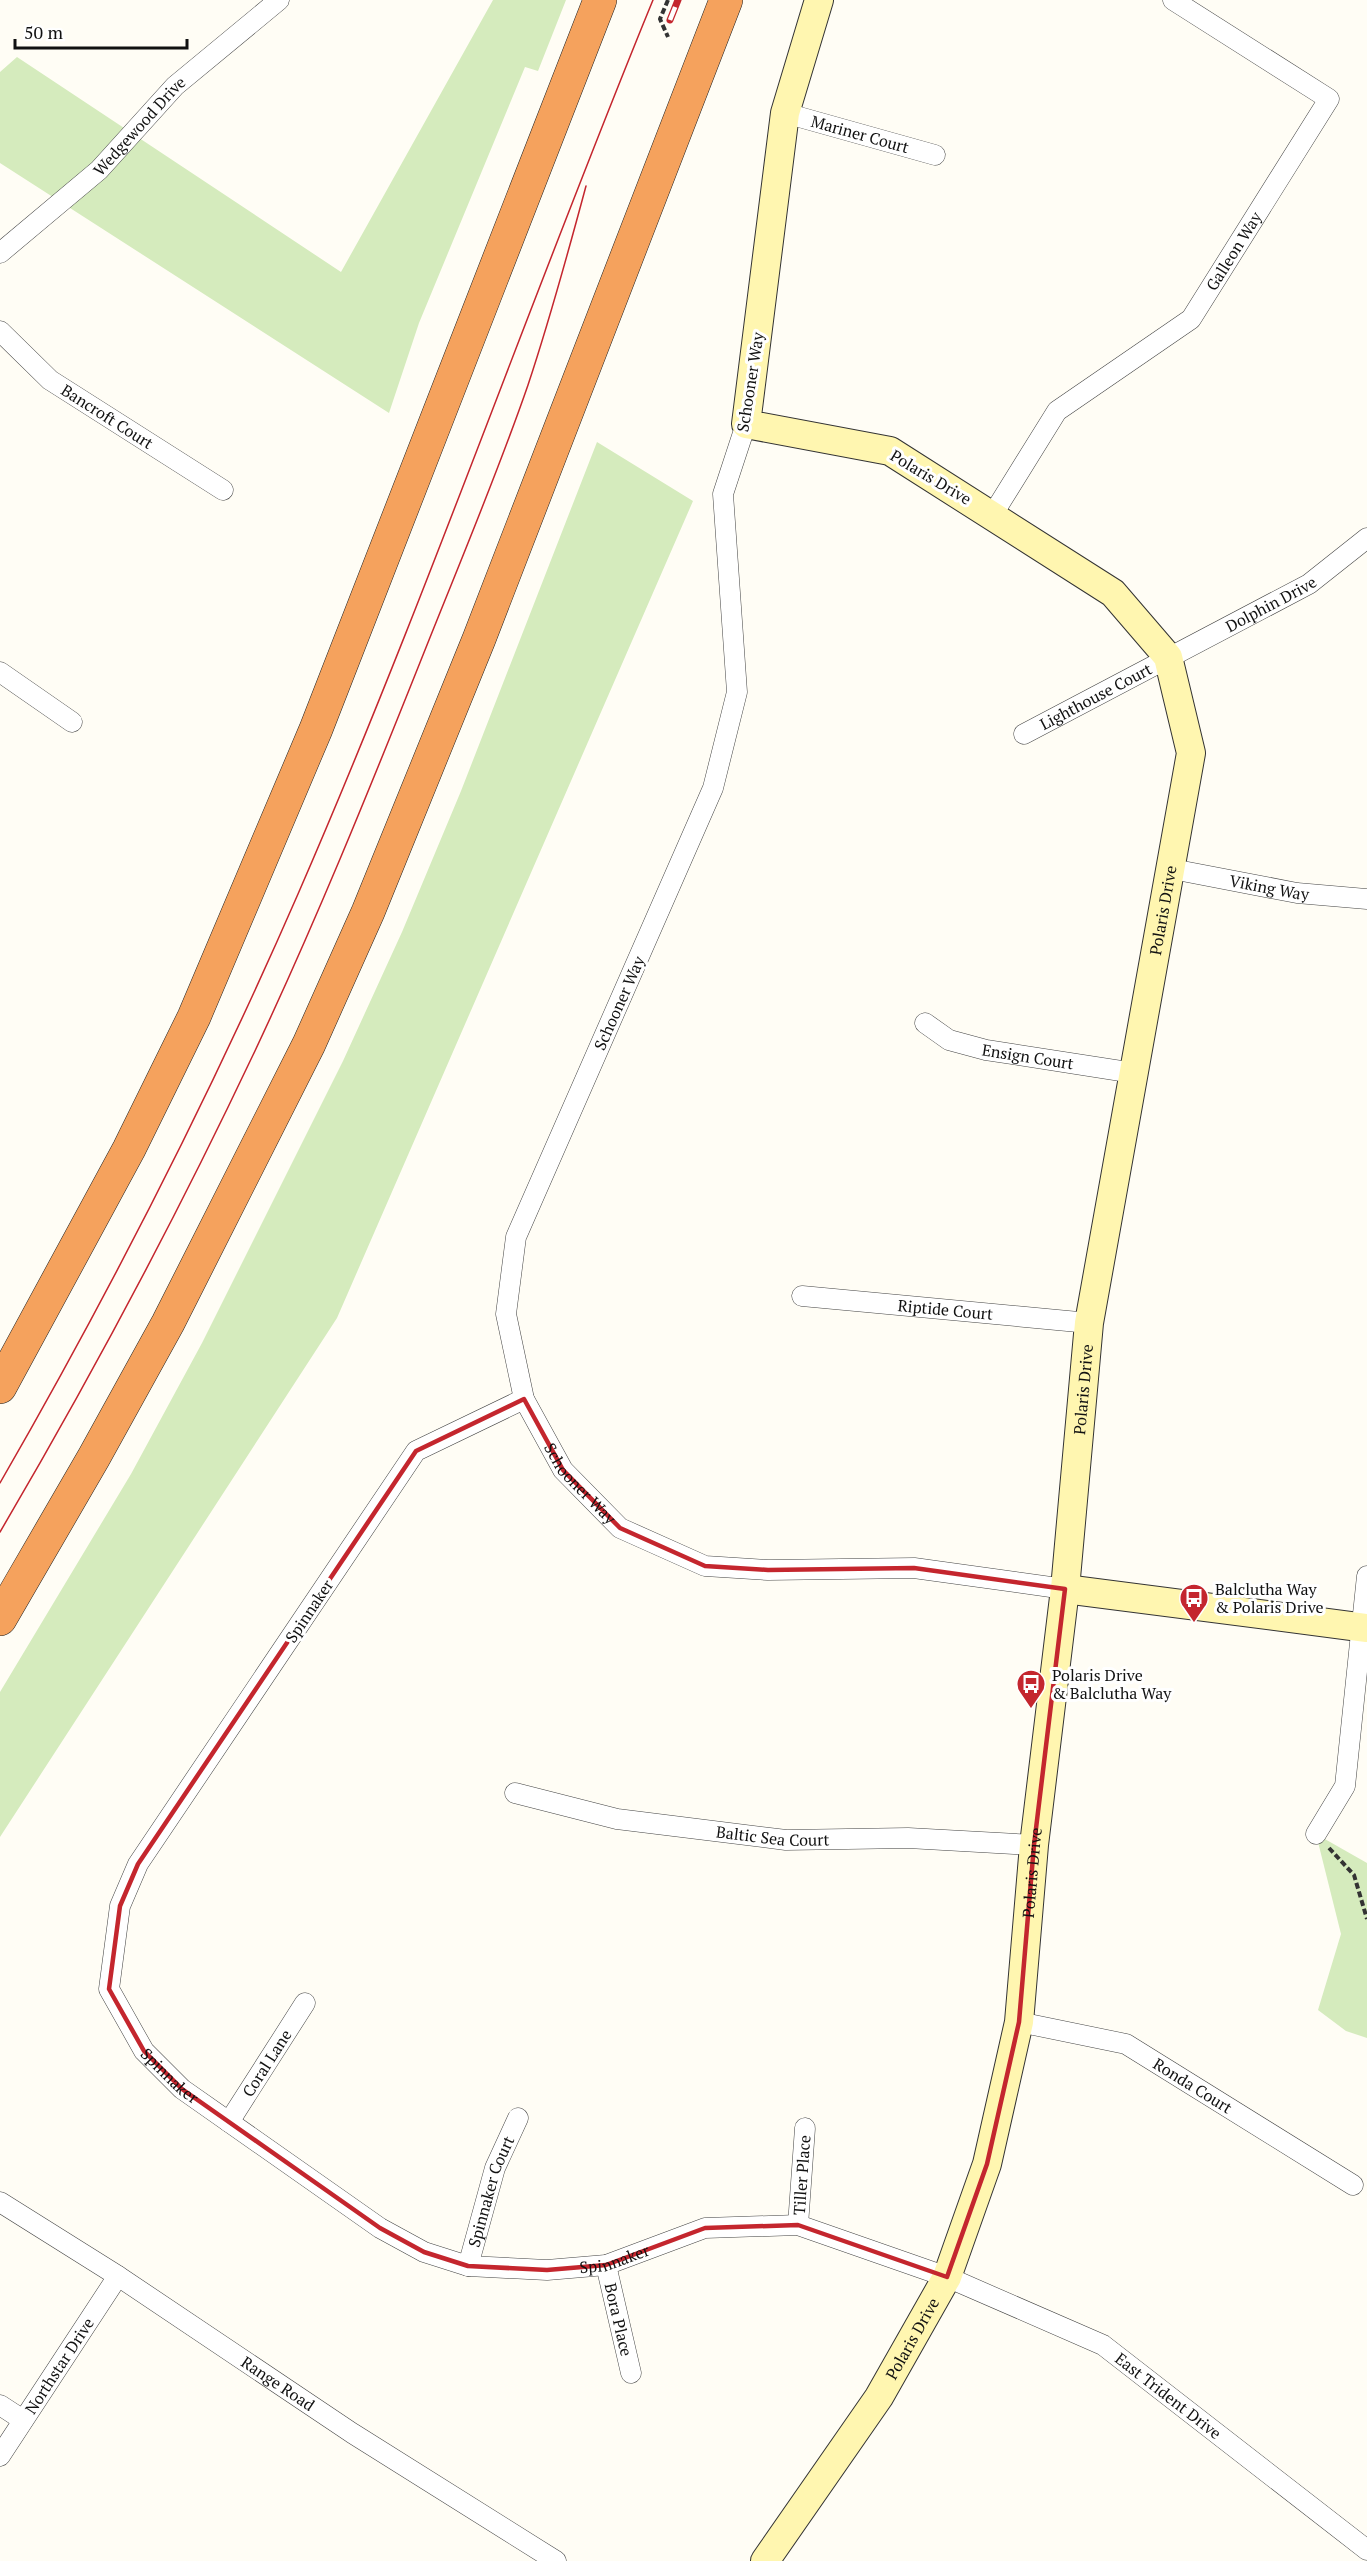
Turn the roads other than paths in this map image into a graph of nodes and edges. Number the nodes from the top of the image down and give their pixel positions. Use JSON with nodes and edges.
{"nodes":[{"id":1,"x":279,"y":0,"type":"edge"},
{"id":2,"x":600,"y":0,"type":"edge"},
{"id":3,"x":726,"y":0,"type":"edge"},
{"id":4,"x":819,"y":0,"type":"edge"},
{"id":5,"x":1173,"y":0,"type":"edge"},
{"id":6,"x":785,"y":113,"type":"junction"},
{"id":7,"x":935,"y":155,"type":"dead end"},
{"id":8,"x":0,"y":254,"type":"edge"},
{"id":9,"x":0,"y":331,"type":"edge"},
{"id":10,"x":746,"y":423,"type":"junction"},
{"id":11,"x":223,"y":490,"type":"dead end"},
{"id":12,"x":993,"y":514,"type":"junction"},
{"id":13,"x":1367,"y":538,"type":"edge"},
{"id":14,"x":1168,"y":657,"type":"junction"},
{"id":15,"x":0,"y":672,"type":"edge"},
{"id":16,"x":72,"y":722,"type":"dead end"},
{"id":17,"x":1024,"y":734,"type":"dead end"},
{"id":18,"x":1172,"y":869,"type":"junction"},
{"id":19,"x":1367,"y":899,"type":"edge"},
{"id":20,"x":925,"y":1023,"type":"dead end"},
{"id":21,"x":1134,"y":1073,"type":"junction"},
{"id":22,"x":802,"y":1296,"type":"dead end"},
{"id":23,"x":1089,"y":1323,"type":"junction"},
{"id":24,"x":0,"y":1387,"type":"edge"},
{"id":25,"x":524,"y":1399,"type":"junction"},
{"id":26,"x":1367,"y":1576,"type":"edge"},
{"id":27,"x":1065,"y":1589,"type":"junction"},
{"id":28,"x":0,"y":1619,"type":"edge"},
{"id":29,"x":1364,"y":1628,"type":"edge"},
{"id":30,"x":515,"y":1793,"type":"dead end"},
{"id":31,"x":1317,"y":1834,"type":"road end"},
{"id":32,"x":1034,"y":1845,"type":"junction"},
{"id":33,"x":305,"y":2003,"type":"dead end"},
{"id":34,"x":1019,"y":2022,"type":"junction"},
{"id":35,"x":518,"y":2118,"type":"dead end"},
{"id":36,"x":229,"y":2122,"type":"junction"},
{"id":37,"x":805,"y":2128,"type":"dead end"},
{"id":38,"x":1353,"y":2185,"type":"dead end"},
{"id":39,"x":0,"y":2202,"type":"edge"},
{"id":40,"x":798,"y":2225,"type":"junction"},
{"id":41,"x":606,"y":2265,"type":"junction"},
{"id":42,"x":468,"y":2266,"type":"junction"},
{"id":43,"x":118,"y":2276,"type":"junction"},
{"id":44,"x":947,"y":2277,"type":"junction"},
{"id":45,"x":631,"y":2373,"type":"dead end"},
{"id":46,"x":0,"y":2405,"type":"edge"},
{"id":47,"x":23,"y":2420,"type":"junction"},
{"id":48,"x":0,"y":2456,"type":"edge"},
{"id":49,"x":1367,"y":2550,"type":"edge"},
{"id":50,"x":556,"y":2561,"type":"edge"},
{"id":51,"x":765,"y":2561,"type":"edge"}],
"edges":[{"from":1,"to":8,"type":"street","name":"Wedgewood Drive"},
{"from":2,"to":24,"type":"highway"},
{"from":3,"to":28,"type":"highway"},
{"from":4,"to":6,"type":"street","name":"Schooner Way"},
{"from":5,"to":12,"type":"street","name":"Galleon Way"},
{"from":6,"to":7,"type":"street","name":"Mariner Court"},
{"from":6,"to":10,"type":"street","name":"Schooner Way"},
{"from":9,"to":11,"type":"street","name":"Bancroft Court"},
{"from":10,"to":12,"type":"street","name":"Polaris Drive"},
{"from":10,"to":25,"type":"street","name":"Schooner Way"},
{"from":12,"to":14,"type":"street","name":"Polaris Drive"},
{"from":13,"to":14,"type":"street","name":"Dolphin Drive"},
{"from":14,"to":17,"type":"street","name":"Lighthouse Court"},
{"from":14,"to":18,"type":"street","name":"Polaris Drive"},
{"from":15,"to":16,"type":"street"},
{"from":18,"to":19,"type":"street","name":"Viking Way"},
{"from":18,"to":21,"type":"street","name":"Polaris Drive"},
{"from":20,"to":21,"type":"street","name":"Ensign Court"},
{"from":21,"to":23,"type":"street","name":"Polaris Drive"},
{"from":22,"to":23,"type":"street","name":"Riptide Court"},
{"from":23,"to":27,"type":"street","name":"Polaris Drive"},
{"from":25,"to":27,"type":"street","name":"Schooner Way"},
{"from":25,"to":36,"type":"street","name":"Spinnaker"},
{"from":26,"to":29,"type":"street"},
{"from":27,"to":29,"type":"street"},
{"from":27,"to":32,"type":"street","name":"Polaris Drive"},
{"from":29,"to":31,"type":"street"},
{"from":30,"to":32,"type":"street","name":"Baltic Sea Court"},
{"from":32,"to":34,"type":"street","name":"Polaris Drive"},
{"from":33,"to":36,"type":"street","name":"Coral Lane"},
{"from":34,"to":38,"type":"street","name":"Ronda Court"},
{"from":34,"to":44,"type":"street","name":"Polaris Drive"},
{"from":35,"to":42,"type":"street","name":"Spinnaker Court"},
{"from":36,"to":42,"type":"street","name":"Spinnaker"},
{"from":37,"to":40,"type":"street","name":"Tiller Place"},
{"from":39,"to":43,"type":"street","name":"Range Road"},
{"from":40,"to":41,"type":"street","name":"Spinnaker"},
{"from":40,"to":44,"type":"street","name":"Spinnaker"},
{"from":41,"to":42,"type":"street","name":"Spinnaker"},
{"from":41,"to":45,"type":"street","name":"Bora Place"},
{"from":43,"to":47,"type":"street","name":"Northstar Drive"},
{"from":43,"to":50,"type":"street","name":"Range Road"},
{"from":44,"to":49,"type":"street","name":"East Trident Drive"},
{"from":44,"to":51,"type":"street","name":"Polaris Drive"},
{"from":46,"to":47,"type":"street"},
{"from":47,"to":48,"type":"street","name":"Northstar Drive"}]}
